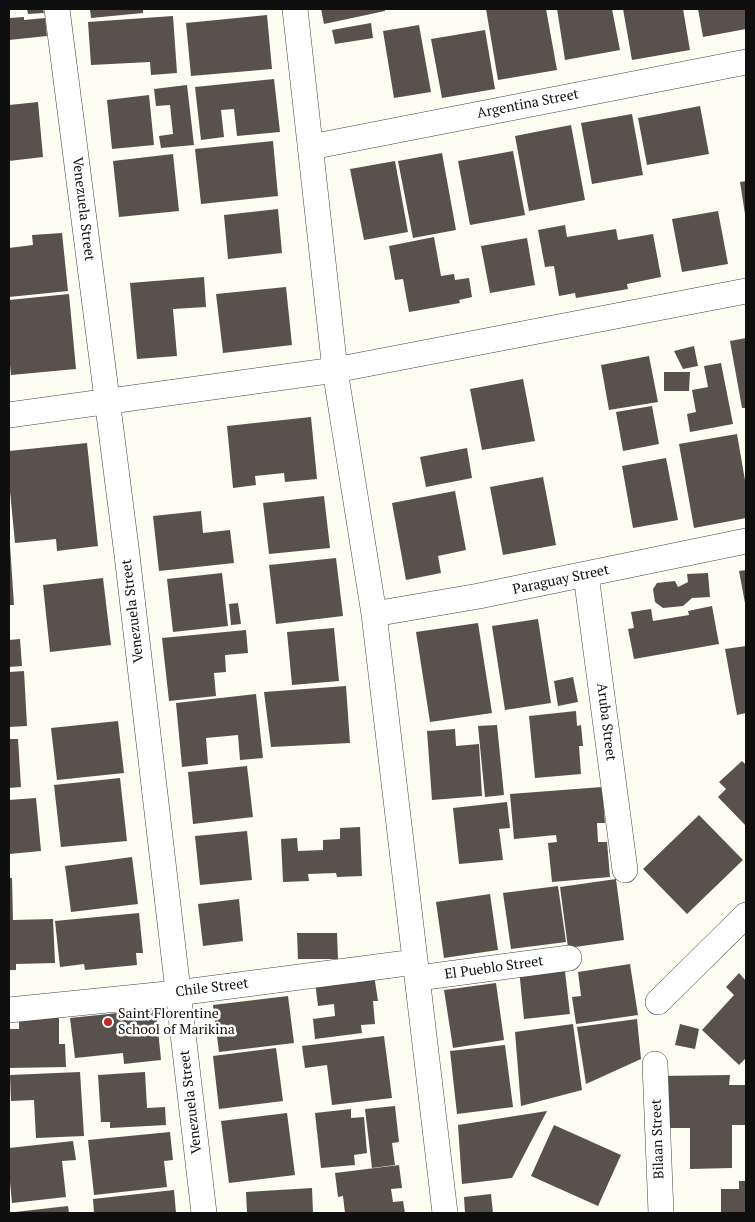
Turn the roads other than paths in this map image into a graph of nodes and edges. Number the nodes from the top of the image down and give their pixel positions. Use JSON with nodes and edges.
{"nodes":[{"id":1,"x":57,"y":9,"type":"edge"},
{"id":2,"x":295,"y":9,"type":"edge"},
{"id":3,"x":746,"y":62,"type":"edge"},
{"id":4,"x":311,"y":147,"type":"junction"},
{"id":5,"x":746,"y":291,"type":"edge"},
{"id":6,"x":335,"y":370,"type":"junction"},
{"id":7,"x":107,"y":401,"type":"junction"},
{"id":8,"x":9,"y":415,"type":"edge"},
{"id":9,"x":746,"y":541,"type":"edge"},
{"id":10,"x":586,"y":574,"type":"junction"},
{"id":11,"x":374,"y":614,"type":"junction"},
{"id":12,"x":625,"y":870,"type":"dead end"},
{"id":13,"x":746,"y":915,"type":"edge"},
{"id":14,"x":569,"y":958,"type":"dead end"},
{"id":15,"x":417,"y":970,"type":"junction"},
{"id":16,"x":178,"y":993,"type":"junction"},
{"id":17,"x":658,"y":1002,"type":"dead end"},
{"id":18,"x":9,"y":1010,"type":"edge"},
{"id":19,"x":655,"y":1064,"type":"dead end"},
{"id":20,"x":204,"y":1213,"type":"edge"},
{"id":21,"x":445,"y":1213,"type":"edge"},
{"id":22,"x":661,"y":1213,"type":"edge"}],
"edges":[{"from":1,"to":7,"type":"street","name":"Venezuela Street"},
{"from":2,"to":4,"type":"street"},
{"from":3,"to":4,"type":"street","name":"Argentina Street"},
{"from":4,"to":6,"type":"street"},
{"from":5,"to":6,"type":"street"},
{"from":6,"to":7,"type":"street"},
{"from":6,"to":11,"type":"street"},
{"from":7,"to":8,"type":"street"},
{"from":7,"to":16,"type":"street","name":"Venezuela Street"},
{"from":9,"to":10,"type":"street","name":"Paraguay Street"},
{"from":10,"to":11,"type":"street","name":"Paraguay Street"},
{"from":10,"to":12,"type":"street","name":"Aruba Street"},
{"from":11,"to":15,"type":"street"},
{"from":13,"to":17,"type":"street"},
{"from":14,"to":15,"type":"street","name":"El Pueblo Street"},
{"from":15,"to":16,"type":"street","name":"Chile Street"},
{"from":15,"to":21,"type":"street"},
{"from":16,"to":18,"type":"street","name":"Chile Street"},
{"from":16,"to":20,"type":"street","name":"Venezuela Street"},
{"from":19,"to":22,"type":"street","name":"Bilaan Street"}]}
